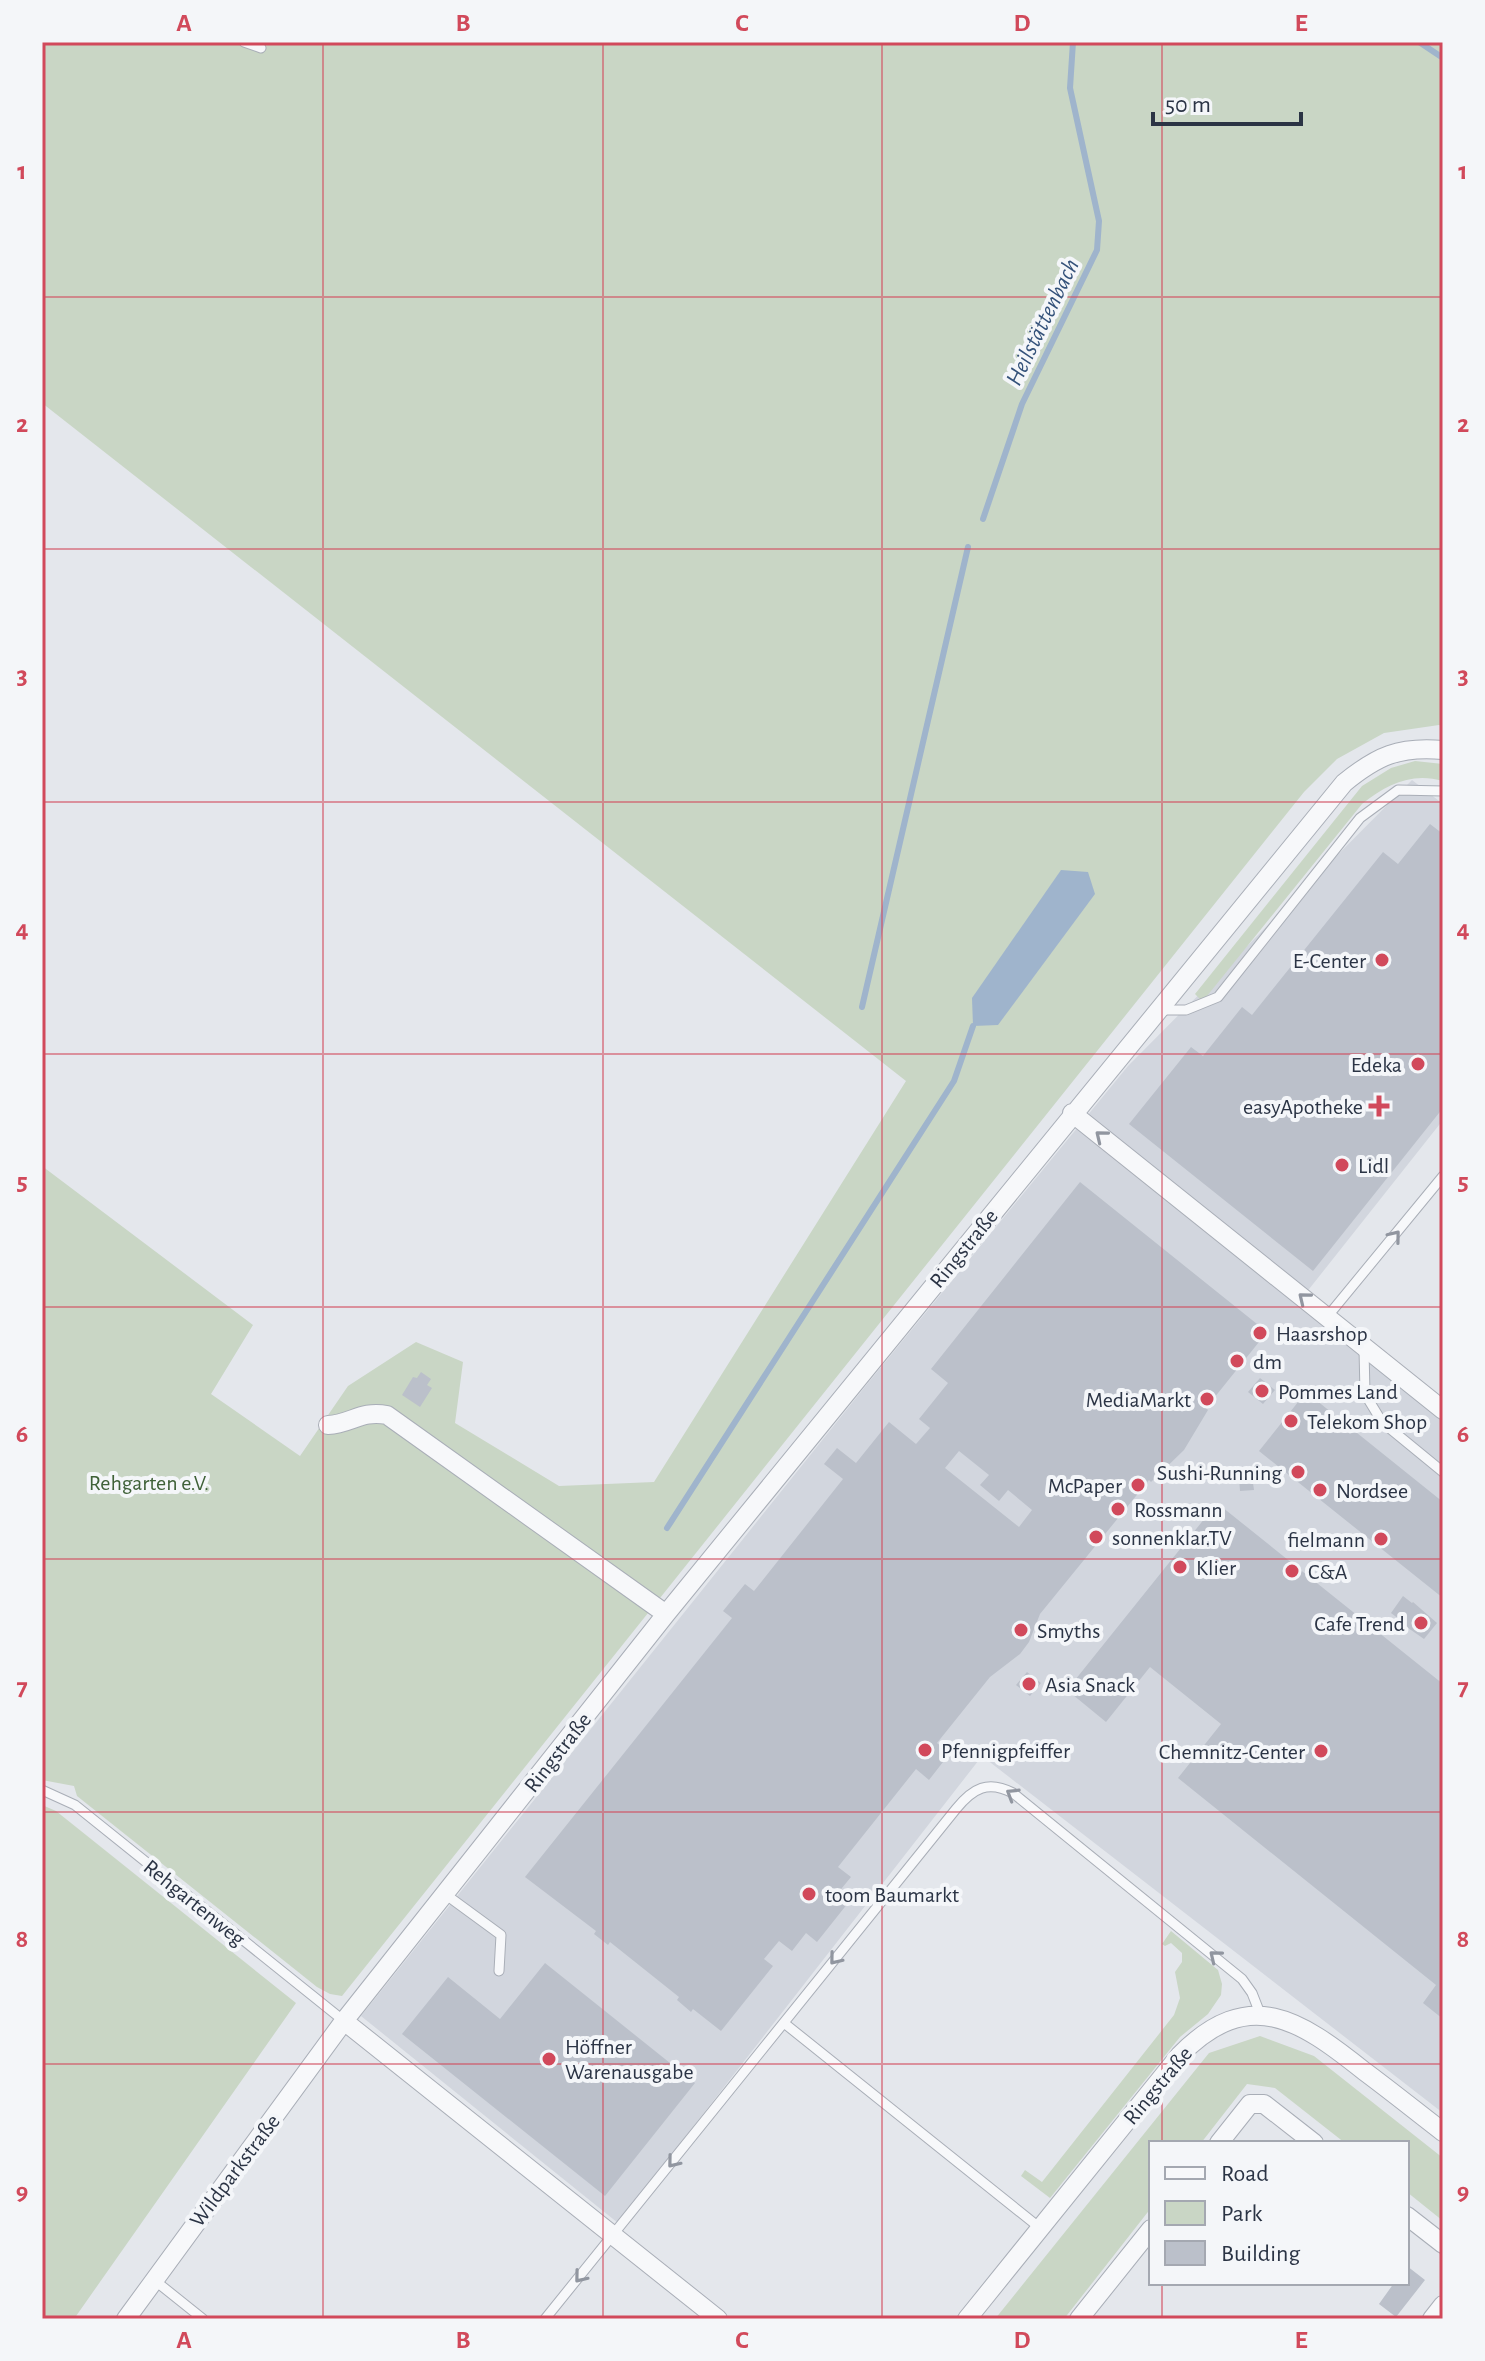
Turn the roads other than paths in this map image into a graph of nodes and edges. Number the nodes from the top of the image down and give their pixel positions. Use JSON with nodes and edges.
{"nodes":[{"id":1,"x":244,"y":42,"type":"edge"},
{"id":2,"x":261,"y":48,"type":"dead end"},
{"id":3,"x":1443,"y":750,"type":"edge"},
{"id":4,"x":1443,"y":791,"type":"edge"},
{"id":5,"x":1157,"y":1010,"type":"junction"},
{"id":6,"x":1072,"y":1113,"type":"junction"},
{"id":7,"x":1443,"y":1176,"type":"edge"},
{"id":8,"x":1327,"y":1317,"type":"junction"},
{"id":9,"x":1364,"y":1347,"type":"junction"},
{"id":10,"x":1443,"y":1410,"type":"edge"},
{"id":11,"x":328,"y":1425,"type":"dead end"},
{"id":12,"x":1443,"y":1472,"type":"edge"},
{"id":13,"x":666,"y":1614,"type":"junction"},
{"id":14,"x":42,"y":1790,"type":"edge"},
{"id":15,"x":445,"y":1894,"type":"junction"},
{"id":16,"x":499,"y":1971,"type":"dead end"},
{"id":17,"x":1261,"y":2016,"type":"junction"},
{"id":18,"x":344,"y":2021,"type":"junction"},
{"id":19,"x":784,"y":2023,"type":"junction"},
{"id":20,"x":1443,"y":2132,"type":"edge"},
{"id":21,"x":1221,"y":2141,"type":"edge"},
{"id":22,"x":1311,"y":2141,"type":"edge"},
{"id":23,"x":1409,"y":2218,"type":"edge"},
{"id":24,"x":1040,"y":2228,"type":"junction"},
{"id":25,"x":1149,"y":2232,"type":"edge"},
{"id":26,"x":615,"y":2235,"type":"junction"},
{"id":27,"x":1443,"y":2244,"type":"edge"},
{"id":28,"x":153,"y":2279,"type":"junction"},
{"id":29,"x":1443,"y":2305,"type":"edge"},
{"id":30,"x":126,"y":2319,"type":"edge"},
{"id":31,"x":203,"y":2319,"type":"edge"},
{"id":32,"x":545,"y":2319,"type":"edge"},
{"id":33,"x":718,"y":2319,"type":"edge"},
{"id":34,"x":967,"y":2319,"type":"edge"},
{"id":35,"x":1079,"y":2319,"type":"edge"},
{"id":36,"x":1432,"y":2319,"type":"edge"}],
"edges":[{"from":1,"to":2,"type":"lane"},
{"from":3,"to":5,"type":"street","name":"Ringstraße"},
{"from":4,"to":5,"type":"lane"},
{"from":5,"to":6,"type":"street","name":"Ringstraße"},
{"from":8,"to":6,"type":"street","one_way":true},
{"from":6,"to":13,"type":"street","name":"Ringstraße"},
{"from":8,"to":7,"type":"lane","one_way":true},
{"from":8,"to":9,"type":"street"},
{"from":9,"to":10,"type":"street"},
{"from":9,"to":12,"type":"lane"},
{"from":11,"to":13,"type":"street"},
{"from":13,"to":15,"type":"street","name":"Ringstraße"},
{"from":14,"to":18,"type":"lane","name":"Rehgartenweg"},
{"from":15,"to":16,"type":"lane"},
{"from":15,"to":18,"type":"street","name":"Ringstraße"},
{"from":17,"to":19,"type":"lane","one_way":true},
{"from":17,"to":20,"type":"street","name":"Ringstraße"},
{"from":17,"to":24,"type":"street","name":"Ringstraße"},
{"from":18,"to":26,"type":"street"},
{"from":18,"to":28,"type":"street","name":"Wildparkstraße"},
{"from":19,"to":24,"type":"lane"},
{"from":19,"to":26,"type":"lane","one_way":true},
{"from":21,"to":22,"type":"street"},
{"from":23,"to":27,"type":"street"},
{"from":24,"to":34,"type":"street","name":"Ringstraße"},
{"from":25,"to":35,"type":"street"},
{"from":26,"to":32,"type":"lane","one_way":true},
{"from":26,"to":33,"type":"street"},
{"from":28,"to":30,"type":"street","name":"Wildparkstraße"},
{"from":28,"to":31,"type":"lane"},
{"from":29,"to":36,"type":"street"}]}
